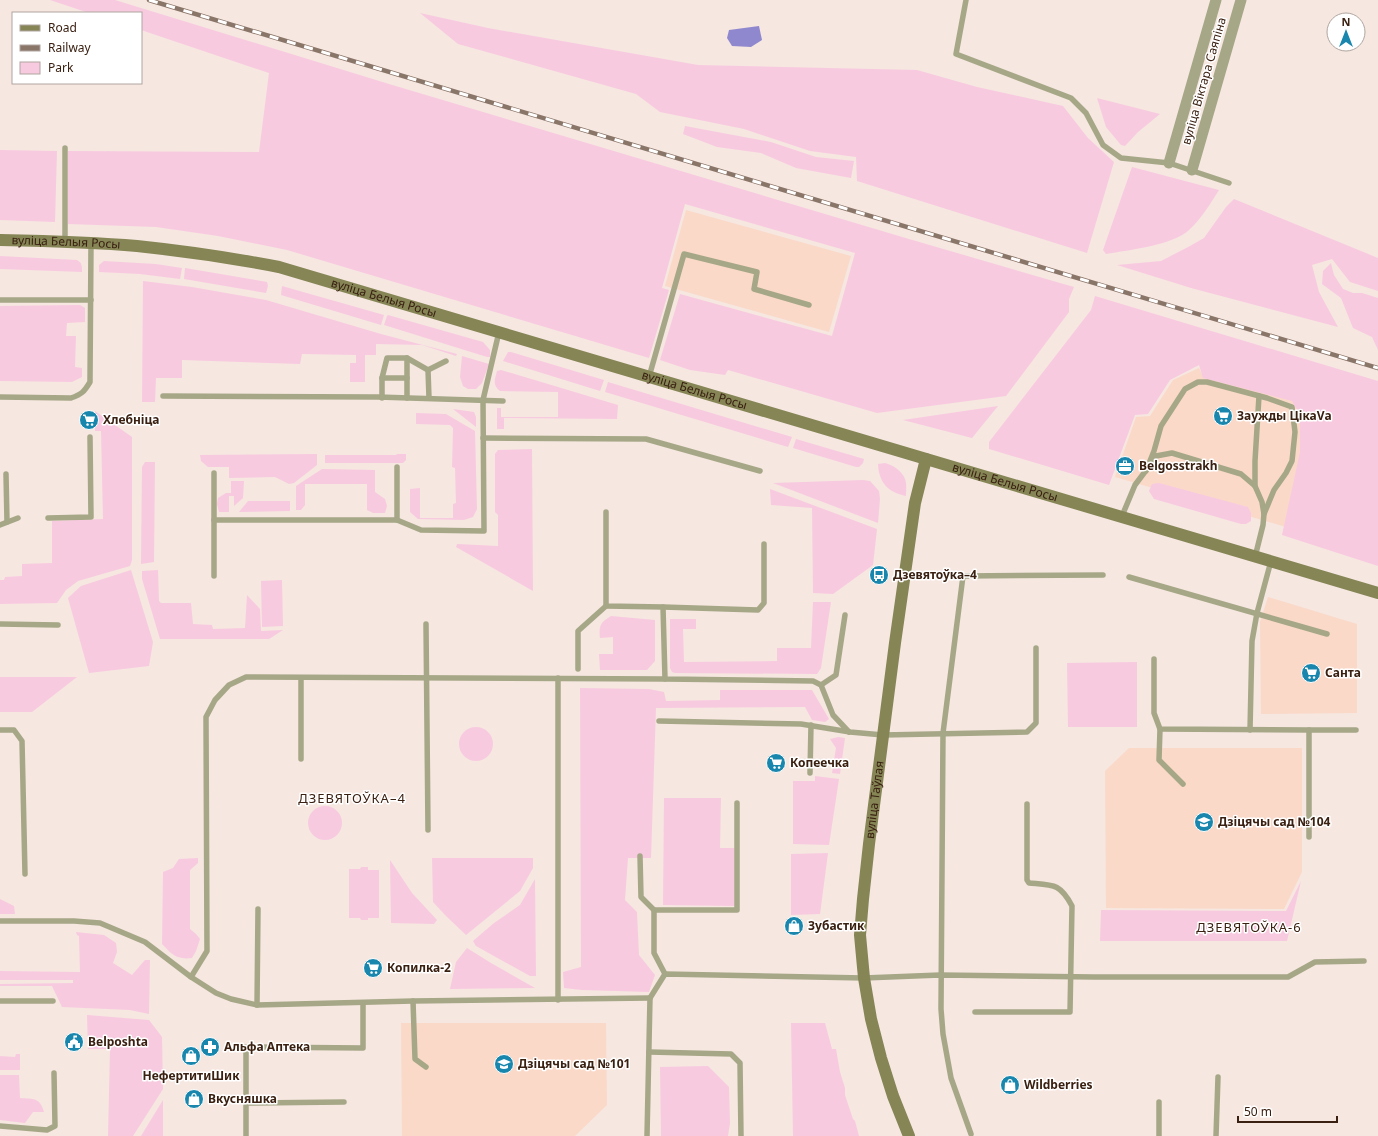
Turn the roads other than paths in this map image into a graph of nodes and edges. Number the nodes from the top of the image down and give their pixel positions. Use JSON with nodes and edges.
{"nodes":[{"id":1,"x":966,"y":0,"type":"edge"},
{"id":2,"x":1216,"y":0,"type":"edge"},
{"id":3,"x":1241,"y":0,"type":"edge"},
{"id":4,"x":65,"y":148,"type":"dead end"},
{"id":5,"x":1169,"y":163,"type":"junction"},
{"id":6,"x":1192,"y":170,"type":"junction"},
{"id":7,"x":1229,"y":183,"type":"dead end"},
{"id":8,"x":0,"y":240,"type":"edge"},
{"id":9,"x":65,"y":242,"type":"junction"},
{"id":10,"x":91,"y":244,"type":"junction"},
{"id":11,"x":0,"y":300,"type":"edge"},
{"id":12,"x":90,"y":300,"type":"junction"},
{"id":13,"x":809,"y":305,"type":"dead end"},
{"id":14,"x":499,"y":332,"type":"junction"},
{"id":15,"x":407,"y":358,"type":"junction"},
{"id":16,"x":446,"y":361,"type":"dead end"},
{"id":17,"x":428,"y":370,"type":"junction"},
{"id":18,"x":649,"y":377,"type":"junction"},
{"id":19,"x":382,"y":378,"type":"junction"},
{"id":20,"x":407,"y":378,"type":"junction"},
{"id":21,"x":162,"y":396,"type":"dead end"},
{"id":22,"x":1259,"y":396,"type":"junction"},
{"id":23,"x":0,"y":397,"type":"edge"},
{"id":24,"x":382,"y":398,"type":"junction"},
{"id":25,"x":407,"y":398,"type":"junction"},
{"id":26,"x":429,"y":398,"type":"junction"},
{"id":27,"x":483,"y":400,"type":"junction"},
{"id":28,"x":503,"y":401,"type":"dead end"},
{"id":29,"x":90,"y":437,"type":"dead end"},
{"id":30,"x":483,"y":438,"type":"junction"},
{"id":31,"x":926,"y":459,"type":"junction"},
{"id":32,"x":397,"y":467,"type":"dead end"},
{"id":33,"x":760,"y":471,"type":"dead end"},
{"id":34,"x":1146,"y":471,"type":"junction"},
{"id":35,"x":214,"y":473,"type":"dead end"},
{"id":36,"x":6,"y":474,"type":"dead end"},
{"id":37,"x":1254,"y":486,"type":"junction"},
{"id":38,"x":606,"y":512,"type":"dead end"},
{"id":39,"x":1264,"y":514,"type":"junction"},
{"id":40,"x":1122,"y":516,"type":"junction"},
{"id":41,"x":18,"y":518,"type":"dead end"},
{"id":42,"x":48,"y":518,"type":"dead end"},
{"id":43,"x":214,"y":520,"type":"junction"},
{"id":44,"x":397,"y":520,"type":"junction"},
{"id":45,"x":7,"y":522,"type":"junction"},
{"id":46,"x":0,"y":525,"type":"edge"},
{"id":47,"x":764,"y":544,"type":"dead end"},
{"id":48,"x":1255,"y":556,"type":"junction"},
{"id":49,"x":1271,"y":561,"type":"junction"},
{"id":50,"x":1103,"y":575,"type":"dead end"},
{"id":51,"x":214,"y":576,"type":"dead end"},
{"id":52,"x":1130,"y":576,"type":"dead end"},
{"id":53,"x":1378,"y":593,"type":"edge"},
{"id":54,"x":606,"y":606,"type":"junction"},
{"id":55,"x":663,"y":608,"type":"junction"},
{"id":56,"x":1257,"y":613,"type":"junction"},
{"id":57,"x":845,"y":615,"type":"dead end"},
{"id":58,"x":0,"y":624,"type":"edge"},
{"id":59,"x":426,"y":624,"type":"dead end"},
{"id":60,"x":58,"y":625,"type":"dead end"},
{"id":61,"x":1327,"y":634,"type":"dead end"},
{"id":62,"x":1036,"y":648,"type":"dead end"},
{"id":63,"x":1154,"y":659,"type":"dead end"},
{"id":64,"x":578,"y":668,"type":"dead end"},
{"id":65,"x":302,"y":678,"type":"junction"},
{"id":66,"x":427,"y":678,"type":"junction"},
{"id":67,"x":558,"y":678,"type":"junction"},
{"id":68,"x":665,"y":679,"type":"junction"},
{"id":69,"x":821,"y":685,"type":"junction"},
{"id":70,"x":659,"y":721,"type":"dead end"},
{"id":71,"x":811,"y":725,"type":"junction"},
{"id":72,"x":1160,"y":729,"type":"junction"},
{"id":73,"x":0,"y":730,"type":"edge"},
{"id":74,"x":1250,"y":730,"type":"junction"},
{"id":75,"x":1309,"y":730,"type":"junction"},
{"id":76,"x":1356,"y":730,"type":"dead end"},
{"id":77,"x":850,"y":732,"type":"junction"},
{"id":78,"x":943,"y":733,"type":"junction"},
{"id":79,"x":884,"y":735,"type":"junction"},
{"id":80,"x":302,"y":758,"type":"dead end"},
{"id":81,"x":810,"y":773,"type":"dead end"},
{"id":82,"x":1183,"y":784,"type":"dead end"},
{"id":83,"x":737,"y":803,"type":"dead end"},
{"id":84,"x":1027,"y":804,"type":"dead end"},
{"id":85,"x":428,"y":830,"type":"dead end"},
{"id":86,"x":1309,"y":837,"type":"dead end"},
{"id":87,"x":640,"y":856,"type":"dead end"},
{"id":88,"x":25,"y":874,"type":"dead end"},
{"id":89,"x":258,"y":909,"type":"dead end"},
{"id":90,"x":654,"y":910,"type":"junction"},
{"id":91,"x":0,"y":921,"type":"edge"},
{"id":92,"x":1364,"y":961,"type":"dead end"},
{"id":93,"x":665,"y":974,"type":"junction"},
{"id":94,"x":940,"y":975,"type":"junction"},
{"id":95,"x":1070,"y":976,"type":"junction"},
{"id":96,"x":191,"y":977,"type":"junction"},
{"id":97,"x":864,"y":978,"type":"junction"},
{"id":98,"x":650,"y":998,"type":"junction"},
{"id":99,"x":558,"y":1000,"type":"junction"},
{"id":100,"x":0,"y":1001,"type":"edge"},
{"id":101,"x":53,"y":1001,"type":"dead end"},
{"id":102,"x":413,"y":1001,"type":"junction"},
{"id":103,"x":363,"y":1003,"type":"junction"},
{"id":104,"x":258,"y":1005,"type":"junction"},
{"id":105,"x":975,"y":1012,"type":"dead end"},
{"id":106,"x":649,"y":1052,"type":"junction"},
{"id":107,"x":426,"y":1067,"type":"dead end"},
{"id":108,"x":54,"y":1073,"type":"dead end"},
{"id":109,"x":1218,"y":1077,"type":"dead end"},
{"id":110,"x":344,"y":1102,"type":"dead end"},
{"id":111,"x":1159,"y":1102,"type":"dead end"},
{"id":112,"x":246,"y":1103,"type":"junction"},
{"id":113,"x":0,"y":1126,"type":"edge"},
{"id":114,"x":971,"y":1134,"type":"dead end"},
{"id":115,"x":246,"y":1136,"type":"edge"},
{"id":116,"x":647,"y":1136,"type":"edge"},
{"id":117,"x":741,"y":1136,"type":"edge"},
{"id":118,"x":909,"y":1136,"type":"edge"},
{"id":119,"x":1159,"y":1136,"type":"edge"},
{"id":120,"x":1216,"y":1136,"type":"edge"}],
"edges":[{"from":1,"to":5,"type":"lane"},
{"from":2,"to":5,"type":"street","name":"вуліца Віктара Саяпіна"},
{"from":3,"to":6,"type":"street","name":"вуліца Віктара Саяпіна"},
{"from":4,"to":9,"type":"lane"},
{"from":5,"to":6,"type":"lane"},
{"from":6,"to":7,"type":"lane"},
{"from":8,"to":9,"type":"main road","name":"вуліца Белыя Росы"},
{"from":9,"to":10,"type":"main road","name":"вуліца Белыя Росы"},
{"from":10,"to":12,"type":"lane"},
{"from":10,"to":14,"type":"main road","name":"вуліца Белыя Росы"},
{"from":11,"to":12,"type":"lane"},
{"from":12,"to":23,"type":"lane"},
{"from":13,"to":18,"type":"lane"},
{"from":14,"to":18,"type":"main road","name":"вуліца Белыя Росы"},
{"from":14,"to":27,"type":"lane"},
{"from":15,"to":17,"type":"lane"},
{"from":15,"to":19,"type":"lane"},
{"from":15,"to":20,"type":"lane"},
{"from":16,"to":17,"type":"lane"},
{"from":17,"to":26,"type":"lane"},
{"from":18,"to":31,"type":"main road","name":"вуліца Белыя Росы"},
{"from":19,"to":20,"type":"lane"},
{"from":19,"to":24,"type":"lane"},
{"from":20,"to":25,"type":"lane"},
{"from":21,"to":24,"type":"lane"},
{"from":22,"to":34,"type":"lane"},
{"from":22,"to":37,"type":"lane"},
{"from":22,"to":39,"type":"lane"},
{"from":24,"to":25,"type":"lane"},
{"from":25,"to":26,"type":"lane"},
{"from":26,"to":27,"type":"lane"},
{"from":27,"to":28,"type":"lane"},
{"from":27,"to":30,"type":"lane"},
{"from":29,"to":42,"type":"lane"},
{"from":30,"to":33,"type":"lane"},
{"from":30,"to":44,"type":"lane"},
{"from":31,"to":40,"type":"main road","name":"вуліца Белыя Росы"},
{"from":31,"to":79,"type":"main road","name":"вуліца Таўлая"},
{"from":32,"to":44,"type":"lane"},
{"from":34,"to":37,"type":"lane"},
{"from":34,"to":40,"type":"lane"},
{"from":35,"to":43,"type":"lane"},
{"from":36,"to":45,"type":"lane"},
{"from":37,"to":39,"type":"lane"},
{"from":38,"to":54,"type":"lane"},
{"from":39,"to":48,"type":"lane"},
{"from":40,"to":48,"type":"main road","name":"вуліца Белыя Росы"},
{"from":41,"to":45,"type":"lane"},
{"from":43,"to":44,"type":"lane"},
{"from":43,"to":51,"type":"lane"},
{"from":45,"to":46,"type":"lane"},
{"from":47,"to":55,"type":"lane"},
{"from":48,"to":49,"type":"main road","name":"вуліца Белыя Росы"},
{"from":49,"to":53,"type":"main road","name":"вуліца Белыя Росы"},
{"from":49,"to":56,"type":"lane"},
{"from":50,"to":78,"type":"lane"},
{"from":52,"to":56,"type":"lane"},
{"from":54,"to":55,"type":"lane"},
{"from":54,"to":64,"type":"lane"},
{"from":55,"to":68,"type":"lane"},
{"from":56,"to":61,"type":"lane"},
{"from":56,"to":74,"type":"lane"},
{"from":57,"to":69,"type":"lane"},
{"from":58,"to":60,"type":"lane"},
{"from":59,"to":66,"type":"lane"},
{"from":62,"to":78,"type":"lane"},
{"from":63,"to":72,"type":"lane"},
{"from":65,"to":66,"type":"lane"},
{"from":65,"to":80,"type":"lane"},
{"from":65,"to":96,"type":"lane"},
{"from":66,"to":67,"type":"lane"},
{"from":66,"to":85,"type":"lane"},
{"from":67,"to":68,"type":"lane"},
{"from":67,"to":99,"type":"lane"},
{"from":68,"to":69,"type":"lane"},
{"from":69,"to":77,"type":"lane"},
{"from":70,"to":71,"type":"lane"},
{"from":71,"to":77,"type":"lane"},
{"from":71,"to":81,"type":"lane"},
{"from":72,"to":74,"type":"lane"},
{"from":72,"to":82,"type":"lane"},
{"from":73,"to":88,"type":"lane"},
{"from":74,"to":75,"type":"lane"},
{"from":75,"to":76,"type":"lane"},
{"from":75,"to":86,"type":"lane"},
{"from":77,"to":79,"type":"lane"},
{"from":78,"to":79,"type":"lane"},
{"from":78,"to":94,"type":"lane"},
{"from":79,"to":97,"type":"main road","name":"вуліца Таўлая"},
{"from":83,"to":90,"type":"lane"},
{"from":84,"to":95,"type":"lane"},
{"from":87,"to":90,"type":"lane"},
{"from":89,"to":104,"type":"lane"},
{"from":90,"to":93,"type":"lane"},
{"from":91,"to":96,"type":"lane"},
{"from":92,"to":95,"type":"lane"},
{"from":93,"to":97,"type":"lane"},
{"from":93,"to":98,"type":"lane"},
{"from":94,"to":95,"type":"lane"},
{"from":94,"to":97,"type":"lane"},
{"from":94,"to":114,"type":"lane"},
{"from":95,"to":105,"type":"lane"},
{"from":96,"to":104,"type":"lane"},
{"from":97,"to":118,"type":"main road","name":"вуліца Таўлая"},
{"from":98,"to":99,"type":"lane"},
{"from":98,"to":106,"type":"lane"},
{"from":99,"to":102,"type":"lane"},
{"from":100,"to":101,"type":"lane"},
{"from":102,"to":103,"type":"lane"},
{"from":102,"to":107,"type":"lane"},
{"from":103,"to":104,"type":"lane"},
{"from":103,"to":112,"type":"lane"},
{"from":106,"to":116,"type":"lane"},
{"from":106,"to":117,"type":"lane"},
{"from":108,"to":113,"type":"lane"},
{"from":109,"to":120,"type":"lane"},
{"from":110,"to":112,"type":"lane"},
{"from":111,"to":119,"type":"lane"},
{"from":112,"to":115,"type":"lane"}]}
